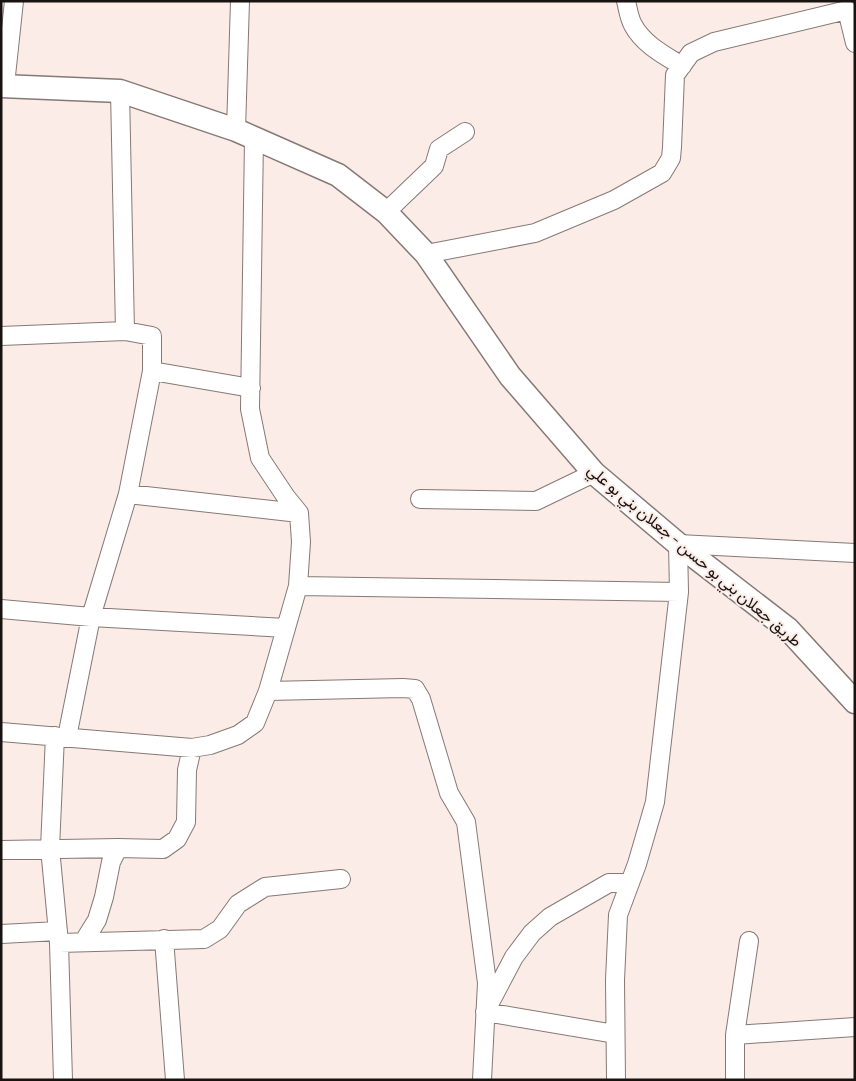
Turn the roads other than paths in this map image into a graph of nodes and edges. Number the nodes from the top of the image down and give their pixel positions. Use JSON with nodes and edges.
{"nodes":[{"id":1,"x":14,"y":1,"type":"edge"},
{"id":2,"x":240,"y":1,"type":"edge"},
{"id":3,"x":626,"y":1,"type":"edge"},
{"id":4,"x":846,"y":6,"type":"edge"},
{"id":5,"x":855,"y":43,"type":"edge"},
{"id":6,"x":682,"y":66,"type":"junction"},
{"id":7,"x":3,"y":85,"type":"edge"},
{"id":8,"x":120,"y":91,"type":"junction"},
{"id":9,"x":465,"y":132,"type":"dead end"},
{"id":10,"x":245,"y":134,"type":"junction"},
{"id":11,"x":386,"y":212,"type":"junction"},
{"id":12,"x":426,"y":254,"type":"junction"},
{"id":13,"x":125,"y":331,"type":"junction"},
{"id":14,"x":1,"y":336,"type":"edge"},
{"id":15,"x":152,"y":370,"type":"junction"},
{"id":16,"x":251,"y":388,"type":"junction"},
{"id":17,"x":594,"y":473,"type":"junction"},
{"id":18,"x":128,"y":494,"type":"junction"},
{"id":19,"x":420,"y":499,"type":"dead end"},
{"id":20,"x":299,"y":513,"type":"junction"},
{"id":21,"x":678,"y":544,"type":"junction"},
{"id":22,"x":855,"y":552,"type":"edge"},
{"id":23,"x":298,"y":586,"type":"junction"},
{"id":24,"x":679,"y":592,"type":"junction"},
{"id":25,"x":1,"y":610,"type":"edge"},
{"id":26,"x":91,"y":617,"type":"junction"},
{"id":27,"x":286,"y":628,"type":"junction"},
{"id":28,"x":268,"y":691,"type":"junction"},
{"id":29,"x":855,"y":702,"type":"edge"},
{"id":30,"x":1,"y":732,"type":"edge"},
{"id":31,"x":61,"y":737,"type":"junction"},
{"id":32,"x":192,"y":748,"type":"junction"},
{"id":33,"x":50,"y":848,"type":"junction"},
{"id":34,"x":118,"y":848,"type":"junction"},
{"id":35,"x":1,"y":850,"type":"edge"},
{"id":36,"x":341,"y":879,"type":"dead end"},
{"id":37,"x":630,"y":883,"type":"junction"},
{"id":38,"x":1,"y":934,"type":"edge"},
{"id":39,"x":59,"y":937,"type":"junction"},
{"id":40,"x":164,"y":939,"type":"junction"},
{"id":41,"x":84,"y":941,"type":"junction"},
{"id":42,"x":749,"y":941,"type":"dead end"},
{"id":43,"x":485,"y":1012,"type":"junction"},
{"id":44,"x":855,"y":1027,"type":"edge"},
{"id":45,"x":615,"y":1034,"type":"junction"},
{"id":46,"x":736,"y":1035,"type":"junction"},
{"id":47,"x":63,"y":1080,"type":"edge"},
{"id":48,"x":175,"y":1080,"type":"edge"},
{"id":49,"x":482,"y":1080,"type":"edge"},
{"id":50,"x":616,"y":1080,"type":"edge"},
{"id":51,"x":735,"y":1080,"type":"edge"}],
"edges":[{"from":1,"to":7,"type":"street"},
{"from":2,"to":10,"type":"street"},
{"from":3,"to":6,"type":"street"},
{"from":4,"to":5,"type":"street"},
{"from":4,"to":6,"type":"street"},
{"from":6,"to":12,"type":"street"},
{"from":7,"to":8,"type":"street","name":"طريق جعلان بني بو حسن - جعلان بني بو علي"},
{"from":8,"to":10,"type":"street","name":"طريق جعلان بني بو حسن - جعلان بني بو علي"},
{"from":8,"to":13,"type":"street"},
{"from":9,"to":11,"type":"street"},
{"from":10,"to":11,"type":"street","name":"طريق جعلان بني بو حسن - جعلان بني بو علي"},
{"from":10,"to":16,"type":"street"},
{"from":11,"to":12,"type":"street","name":"طريق جعلان بني بو حسن - جعلان بني بو علي"},
{"from":12,"to":17,"type":"street","name":"طريق جعلان بني بو حسن - جعلان بني بو علي"},
{"from":13,"to":14,"type":"street"},
{"from":13,"to":15,"type":"street"},
{"from":15,"to":16,"type":"street"},
{"from":15,"to":18,"type":"street"},
{"from":16,"to":20,"type":"street"},
{"from":17,"to":19,"type":"street"},
{"from":17,"to":21,"type":"street","name":"طريق جعلان بني بو حسن - جعلان بني بو علي"},
{"from":18,"to":20,"type":"street"},
{"from":18,"to":26,"type":"street"},
{"from":20,"to":23,"type":"street"},
{"from":21,"to":22,"type":"street"},
{"from":21,"to":24,"type":"street"},
{"from":21,"to":29,"type":"street","name":"طريق جعلان بني بو حسن - جعلان بني بو علي"},
{"from":23,"to":24,"type":"street"},
{"from":23,"to":27,"type":"street"},
{"from":24,"to":37,"type":"street"},
{"from":25,"to":26,"type":"street"},
{"from":26,"to":27,"type":"street"},
{"from":26,"to":31,"type":"street"},
{"from":27,"to":28,"type":"street"},
{"from":28,"to":32,"type":"street"},
{"from":28,"to":43,"type":"street"},
{"from":30,"to":31,"type":"street"},
{"from":31,"to":32,"type":"street"},
{"from":31,"to":33,"type":"street"},
{"from":32,"to":34,"type":"street"},
{"from":33,"to":34,"type":"street"},
{"from":33,"to":35,"type":"street"},
{"from":33,"to":39,"type":"street"},
{"from":34,"to":41,"type":"street"},
{"from":36,"to":40,"type":"street"},
{"from":37,"to":43,"type":"street"},
{"from":37,"to":45,"type":"street"},
{"from":38,"to":39,"type":"street"},
{"from":39,"to":41,"type":"street"},
{"from":39,"to":47,"type":"street"},
{"from":40,"to":41,"type":"street"},
{"from":40,"to":48,"type":"street"},
{"from":42,"to":46,"type":"street"},
{"from":43,"to":45,"type":"street"},
{"from":43,"to":49,"type":"street"},
{"from":44,"to":46,"type":"street"},
{"from":45,"to":50,"type":"street"},
{"from":46,"to":51,"type":"street"}]}
